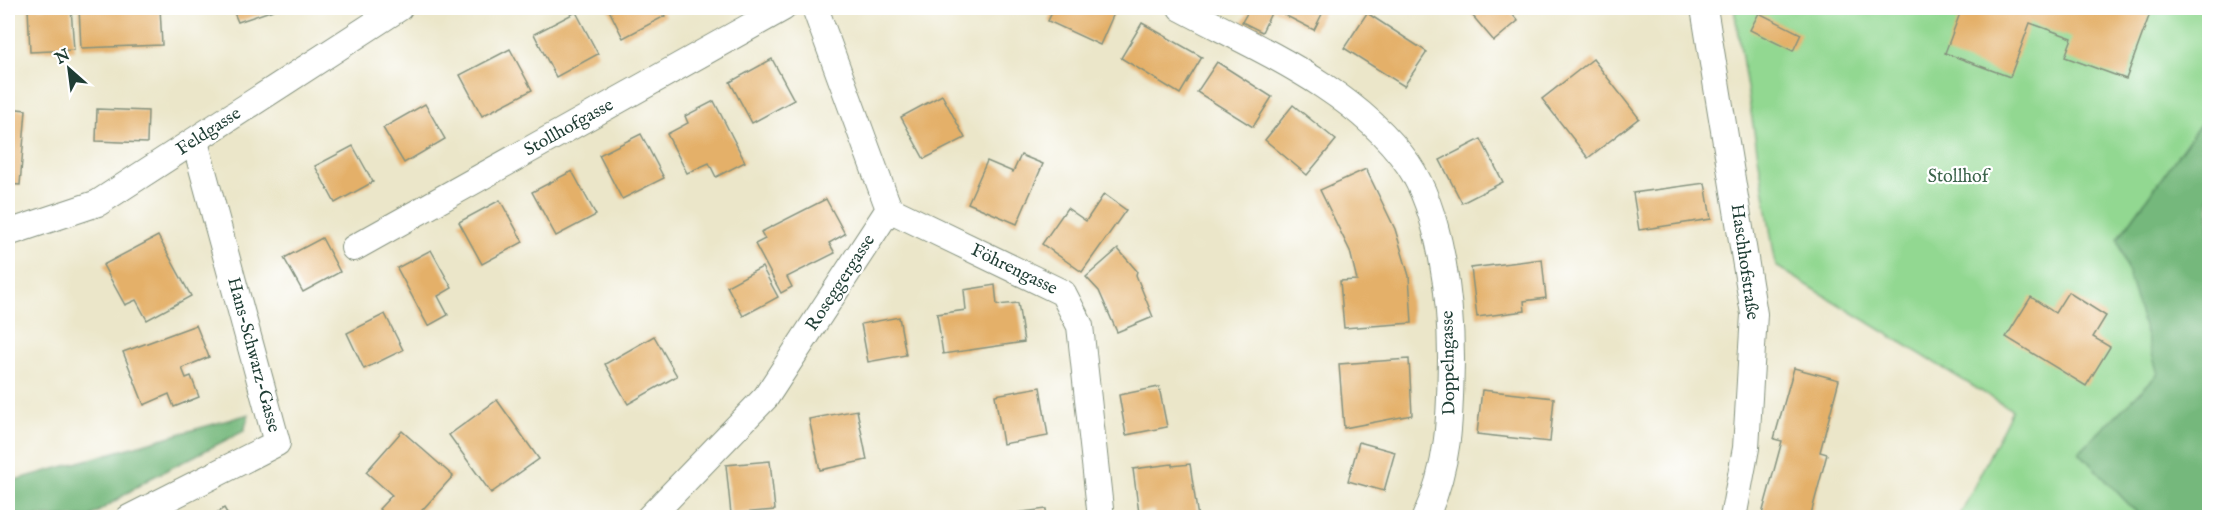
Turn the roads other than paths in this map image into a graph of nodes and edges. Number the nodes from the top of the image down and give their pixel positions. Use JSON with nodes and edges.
{"nodes":[{"id":1,"x":783,"y":8,"type":"edge"},
{"id":2,"x":815,"y":8,"type":"edge"},
{"id":3,"x":1181,"y":8,"type":"edge"},
{"id":4,"x":1704,"y":8,"type":"edge"},
{"id":5,"x":389,"y":10,"type":"edge"},
{"id":6,"x":195,"y":142,"type":"junction"},
{"id":7,"x":890,"y":209,"type":"junction"},
{"id":8,"x":8,"y":233,"type":"edge"},
{"id":9,"x":354,"y":248,"type":"dead end"},
{"id":10,"x":129,"y":518,"type":"edge"},
{"id":11,"x":649,"y":518,"type":"edge"},
{"id":12,"x":1101,"y":518,"type":"edge"},
{"id":13,"x":1425,"y":518,"type":"edge"},
{"id":14,"x":1733,"y":518,"type":"edge"}],
"edges":[{"from":1,"to":9,"type":"street","name":"Stollhofgasse"},
{"from":2,"to":7,"type":"street"},
{"from":3,"to":13,"type":"street","name":"Doppelngasse"},
{"from":4,"to":14,"type":"street","name":"Haschhofstraße"},
{"from":5,"to":6,"type":"street","name":"Feldgasse"},
{"from":6,"to":8,"type":"street","name":"Feldgasse"},
{"from":6,"to":10,"type":"street","name":"Hans-Schwarz-Gasse"},
{"from":7,"to":11,"type":"street","name":"Roseggergasse"},
{"from":7,"to":12,"type":"street","name":"Föhrengasse"}]}
